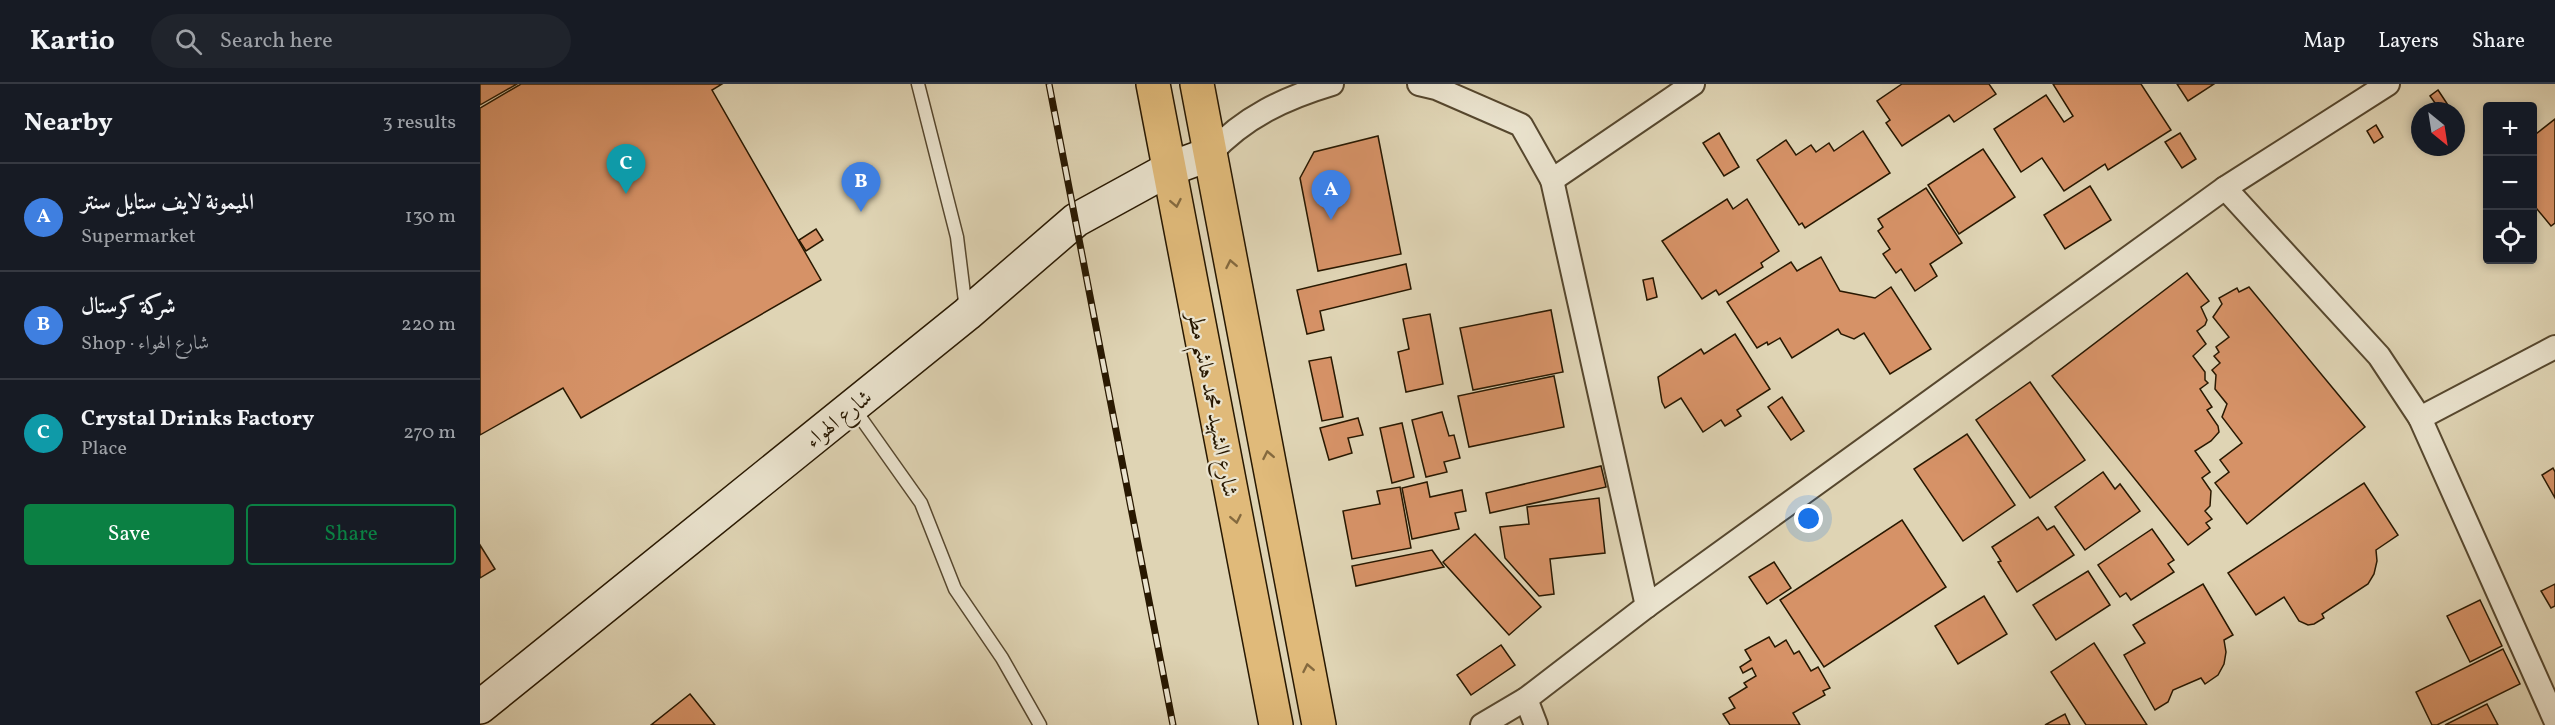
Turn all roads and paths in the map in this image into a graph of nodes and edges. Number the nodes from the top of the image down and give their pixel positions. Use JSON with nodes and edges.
{"nodes":[{"id":1,"x":918,"y":84,"type":"edge"},
{"id":2,"x":1153,"y":84,"type":"edge"},
{"id":3,"x":1197,"y":84,"type":"edge"},
{"id":4,"x":1332,"y":84,"type":"edge"},
{"id":5,"x":1419,"y":84,"type":"edge"},
{"id":6,"x":1693,"y":84,"type":"edge"},
{"id":7,"x":2378,"y":87,"type":"edge"},
{"id":8,"x":1210,"y":154,"type":"junction"},
{"id":9,"x":1169,"y":169,"type":"junction"},
{"id":10,"x":1552,"y":180,"type":"junction"},
{"id":11,"x":2225,"y":188,"type":"junction"},
{"id":12,"x":967,"y":314,"type":"junction"},
{"id":13,"x":2555,"y":347,"type":"edge"},
{"id":14,"x":852,"y":406,"type":"junction"},
{"id":15,"x":2420,"y":418,"type":"junction"},
{"id":16,"x":1647,"y":606,"type":"junction"},
{"id":17,"x":1526,"y":699,"type":"junction"},
{"id":18,"x":480,"y":707,"type":"edge"},
{"id":19,"x":2555,"y":720,"type":"edge"},
{"id":20,"x":1040,"y":725,"type":"edge"},
{"id":21,"x":1276,"y":725,"type":"edge"},
{"id":22,"x":1319,"y":725,"type":"edge"},
{"id":23,"x":1482,"y":725,"type":"edge"},
{"id":24,"x":1536,"y":725,"type":"edge"}],
"edges":[{"from":1,"to":12,"type":"lane"},
{"from":2,"to":9,"type":"main road","name":"شارع الشهيد محمد هاشم مطر"},
{"from":3,"to":8,"type":"main road","name":"شارع الشهيد محمد هاشم مطر"},
{"from":4,"to":8,"type":"street"},
{"from":5,"to":10,"type":"street"},
{"from":6,"to":10,"type":"street"},
{"from":7,"to":11,"type":"street"},
{"from":8,"to":9,"type":"street","name":"شارع الهواء"},
{"from":22,"to":8,"type":"main road","name":"شارع الشهيد محمد هاشم مطر","one_way":true},
{"from":9,"to":12,"type":"street","name":"شارع الهواء"},
{"from":9,"to":21,"type":"main road","name":"شارع الشهيد محمد هاشم مطر","one_way":true},
{"from":10,"to":16,"type":"street"},
{"from":11,"to":15,"type":"street"},
{"from":11,"to":16,"type":"street"},
{"from":12,"to":14,"type":"street","name":"شارع الهواء"},
{"from":13,"to":15,"type":"street"},
{"from":14,"to":18,"type":"street","name":"شارع الهواء"},
{"from":14,"to":20,"type":"lane"},
{"from":15,"to":19,"type":"street"},
{"from":16,"to":17,"type":"street"},
{"from":17,"to":23,"type":"street"},
{"from":17,"to":24,"type":"street"}]}
